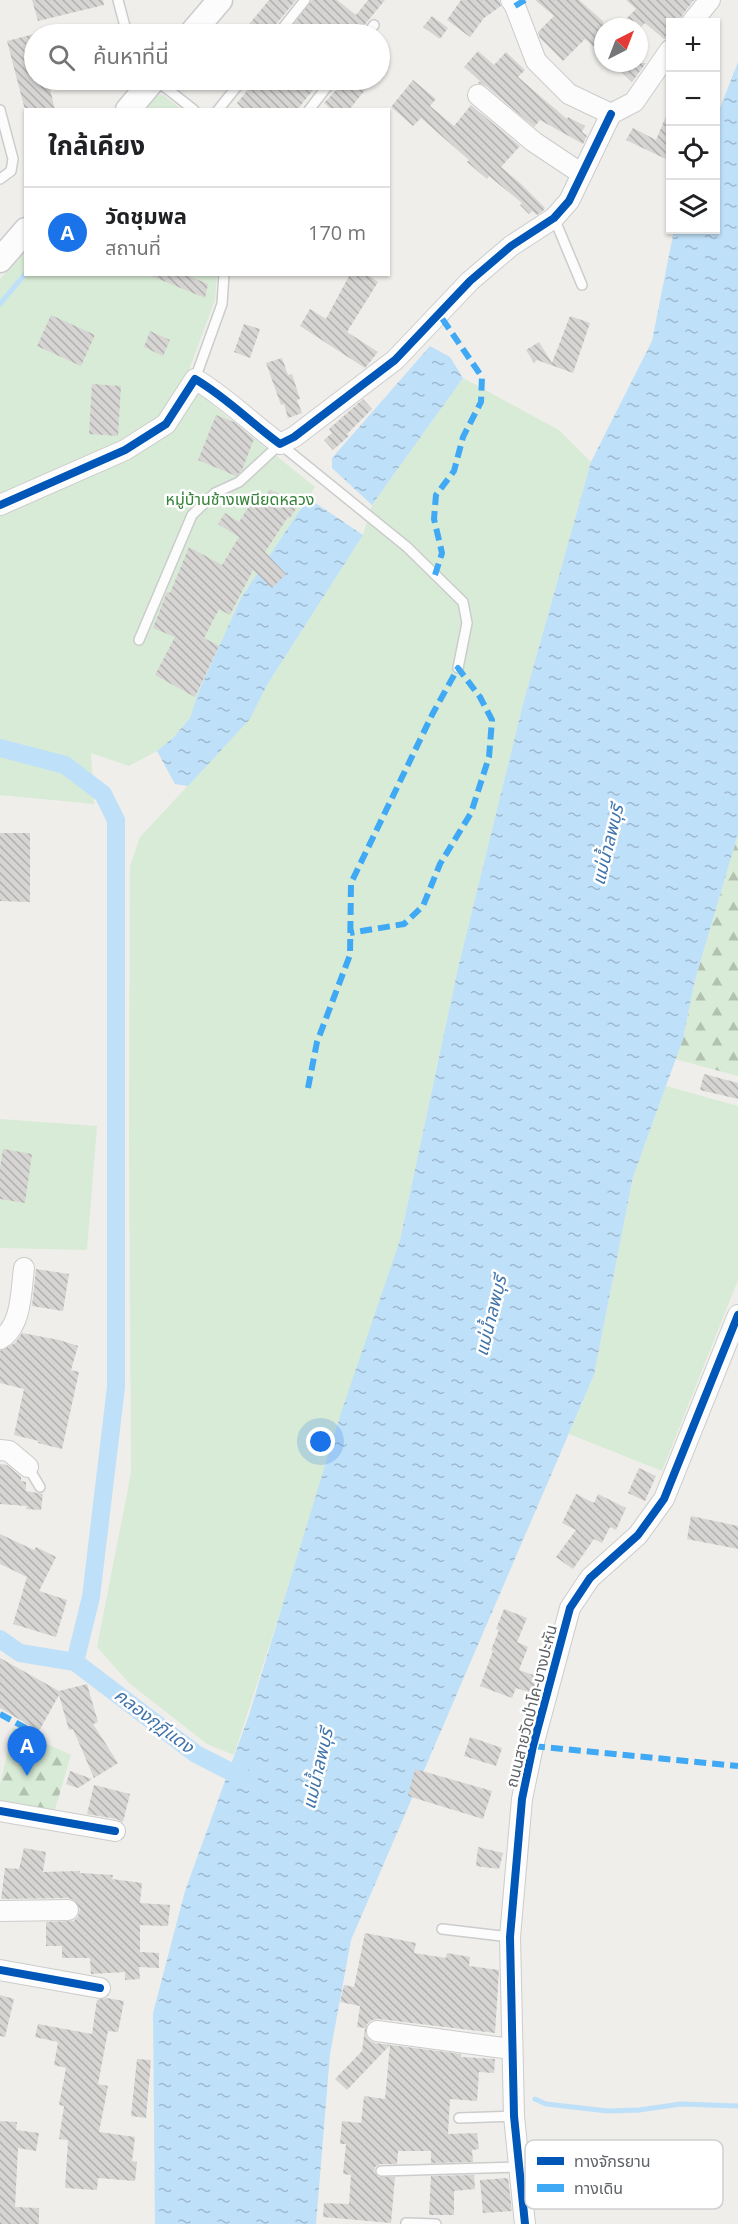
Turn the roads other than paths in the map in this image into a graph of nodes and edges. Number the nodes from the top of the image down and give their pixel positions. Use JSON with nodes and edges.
{"nodes":[{"id":1,"x":118,"y":0,"type":"edge"},
{"id":2,"x":220,"y":0,"type":"edge"},
{"id":3,"x":305,"y":0,"type":"edge"},
{"id":4,"x":511,"y":0,"type":"edge"},
{"id":5,"x":710,"y":0,"type":"edge"},
{"id":6,"x":695,"y":18,"type":"edge"},
{"id":7,"x":125,"y":24,"type":"edge"},
{"id":8,"x":200,"y":24,"type":"edge"},
{"id":9,"x":286,"y":24,"type":"edge"},
{"id":10,"x":666,"y":56,"type":"edge"},
{"id":11,"x":146,"y":90,"type":"edge"},
{"id":12,"x":168,"y":90,"type":"edge"},
{"id":13,"x":234,"y":90,"type":"edge"},
{"id":14,"x":324,"y":90,"type":"edge"},
{"id":15,"x":478,"y":95,"type":"dead end"},
{"id":16,"x":130,"y":108,"type":"edge"},
{"id":17,"x":191,"y":108,"type":"edge"},
{"id":18,"x":220,"y":108,"type":"edge"},
{"id":19,"x":311,"y":108,"type":"edge"},
{"id":20,"x":0,"y":110,"type":"edge"},
{"id":21,"x":611,"y":114,"type":"junction"},
{"id":22,"x":582,"y":174,"type":"junction"},
{"id":23,"x":0,"y":179,"type":"edge"},
{"id":24,"x":554,"y":218,"type":"junction"},
{"id":25,"x":24,"y":232,"type":"edge"},
{"id":26,"x":0,"y":260,"type":"edge"},
{"id":27,"x":224,"y":276,"type":"edge"},
{"id":28,"x":582,"y":285,"type":"dead end"},
{"id":29,"x":195,"y":379,"type":"junction"},
{"id":30,"x":280,"y":444,"type":"junction"},
{"id":31,"x":0,"y":505,"type":"edge"},
{"id":32,"x":139,"y":640,"type":"dead end"},
{"id":33,"x":458,"y":668,"type":"dead end"},
{"id":34,"x":24,"y":1268,"type":"dead end"},
{"id":35,"x":738,"y":1315,"type":"edge"},
{"id":36,"x":0,"y":1339,"type":"edge"},
{"id":37,"x":0,"y":1450,"type":"edge"},
{"id":38,"x":28,"y":1467,"type":"joint"},
{"id":39,"x":40,"y":1487,"type":"dead end"},
{"id":40,"x":0,"y":1811,"type":"edge"},
{"id":41,"x":115,"y":1831,"type":"dead end"},
{"id":42,"x":68,"y":1910,"type":"dead end"},
{"id":43,"x":0,"y":1911,"type":"edge"},
{"id":44,"x":442,"y":1929,"type":"dead end"},
{"id":45,"x":510,"y":1937,"type":"junction"},
{"id":46,"x":0,"y":1970,"type":"edge"},
{"id":47,"x":100,"y":1988,"type":"dead end"},
{"id":48,"x":377,"y":2031,"type":"dead end"},
{"id":49,"x":511,"y":2049,"type":"junction"},
{"id":50,"x":514,"y":2116,"type":"junction"},
{"id":51,"x":459,"y":2118,"type":"dead end"},
{"id":52,"x":520,"y":2167,"type":"junction"},
{"id":53,"x":381,"y":2171,"type":"dead end"},
{"id":54,"x":406,"y":2223,"type":"edge"},
{"id":55,"x":436,"y":2224,"type":"edge"},
{"id":56,"x":525,"y":2224,"type":"edge"}],
"edges":[{"from":1,"to":7,"type":"lane"},
{"from":2,"to":8,"type":"street"},
{"from":3,"to":9,"type":"lane"},
{"from":4,"to":21,"type":"street"},
{"from":5,"to":6,"type":"street"},
{"from":10,"to":21,"type":"street"},
{"from":11,"to":16,"type":"street"},
{"from":12,"to":17,"type":"lane"},
{"from":13,"to":18,"type":"lane"},
{"from":14,"to":19,"type":"lane"},
{"from":15,"to":22,"type":"street"},
{"from":20,"to":23,"type":"lane"},
{"from":21,"to":22,"type":"street"},
{"from":22,"to":24,"type":"street"},
{"from":24,"to":28,"type":"lane"},
{"from":24,"to":30,"type":"street"},
{"from":25,"to":26,"type":"street"},
{"from":27,"to":29,"type":"lane"},
{"from":29,"to":30,"type":"street"},
{"from":29,"to":31,"type":"street"},
{"from":30,"to":32,"type":"lane"},
{"from":30,"to":33,"type":"lane"},
{"from":34,"to":36,"type":"street"},
{"from":35,"to":45,"type":"street","name":"ถนนสายวัดป่าโค-บางปะหัน"},
{"from":37,"to":38,"type":"street"},
{"from":38,"to":39,"type":"lane"},
{"from":40,"to":41,"type":"street"},
{"from":42,"to":43,"type":"street"},
{"from":44,"to":45,"type":"lane"},
{"from":45,"to":49,"type":"street","name":"ถนนสายวัดป่าโค-บางปะหัน"},
{"from":46,"to":47,"type":"street"},
{"from":48,"to":49,"type":"street"},
{"from":49,"to":50,"type":"street","name":"ถนนสายวัดป่าโค-บางปะหัน"},
{"from":50,"to":51,"type":"lane"},
{"from":50,"to":52,"type":"street","name":"ถนนสายวัดป่าโค-บางปะหัน"},
{"from":52,"to":53,"type":"lane"},
{"from":52,"to":56,"type":"street","name":"ถนนสายวัดป่าโค-บางปะหัน"},
{"from":54,"to":55,"type":"lane"}]}
